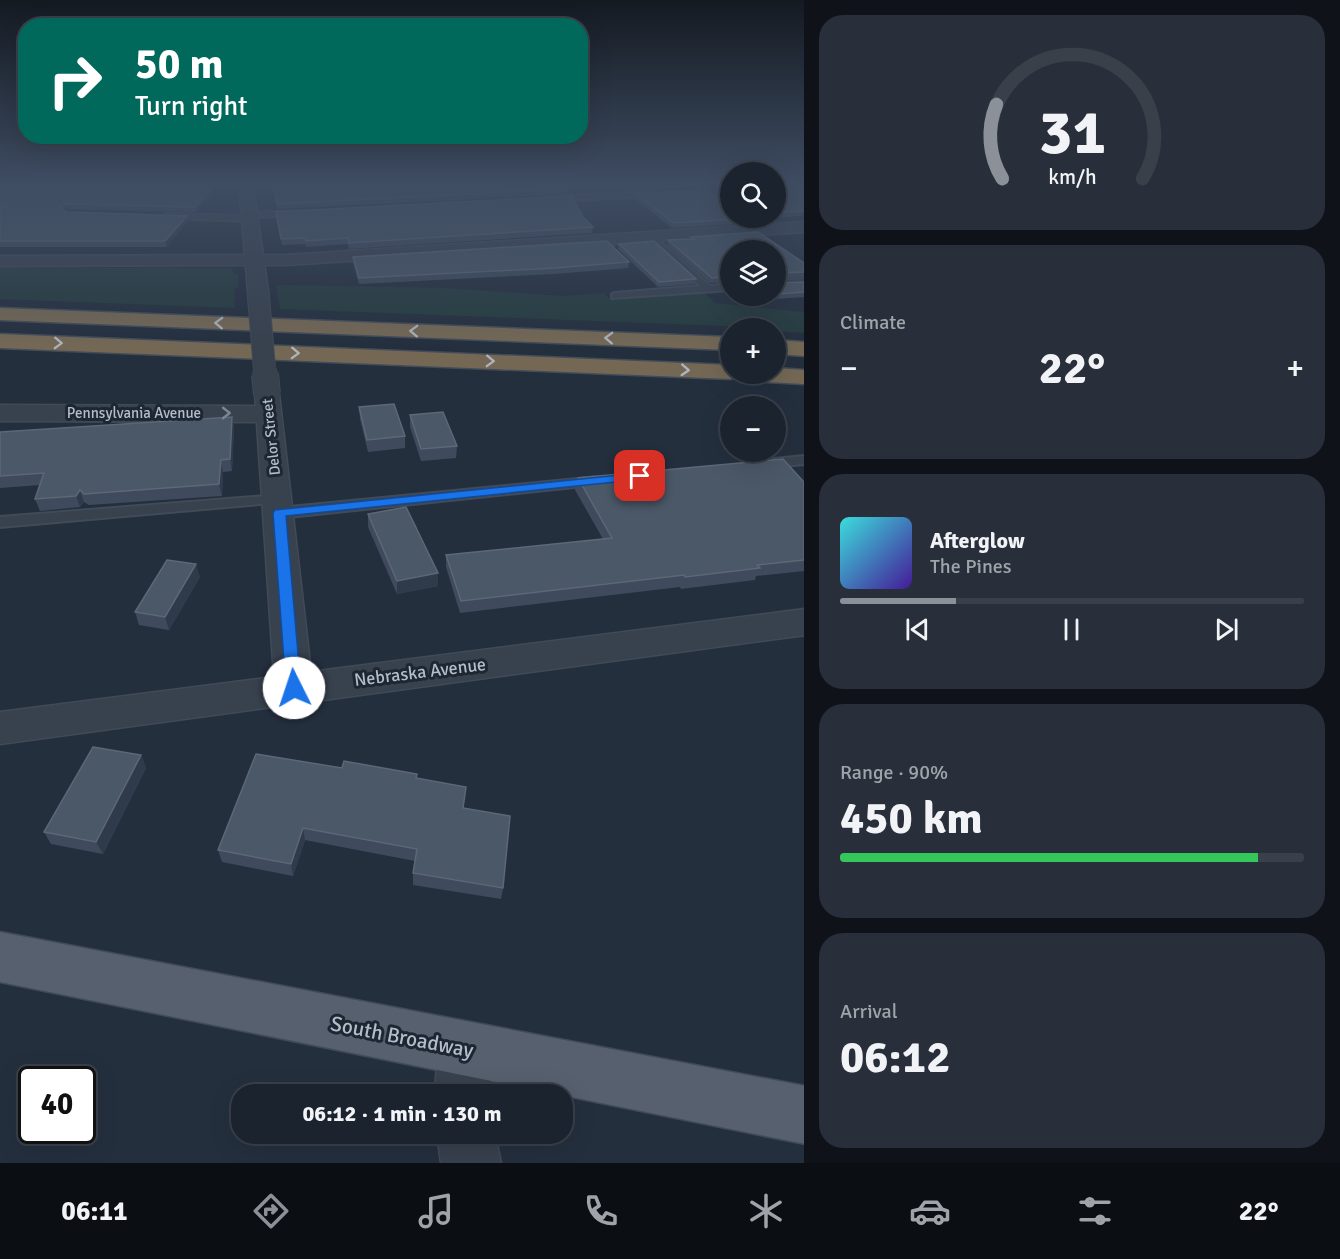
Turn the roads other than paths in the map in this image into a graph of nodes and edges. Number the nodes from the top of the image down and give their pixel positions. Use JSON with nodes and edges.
{"nodes":[{"id":1,"x":252,"y":239,"type":"edge"},
{"id":2,"x":596,"y":239,"type":"edge"},
{"id":3,"x":654,"y":239,"type":"edge"},
{"id":4,"x":787,"y":239,"type":"edge"},
{"id":5,"x":796,"y":245,"type":"dead end"},
{"id":6,"x":255,"y":260,"type":"junction"},
{"id":7,"x":0,"y":261,"type":"edge"},
{"id":8,"x":804,"y":282,"type":"edge"},
{"id":9,"x":786,"y":283,"type":"edge"},
{"id":10,"x":720,"y":288,"type":"edge"},
{"id":11,"x":708,"y":289,"type":"junction"},
{"id":12,"x":615,"y":296,"type":"dead end"},
{"id":13,"x":0,"y":314,"type":"edge"},
{"id":14,"x":0,"y":341,"type":"edge"},
{"id":15,"x":720,"y":344,"type":"edge"},
{"id":16,"x":786,"y":347,"type":"edge"},
{"id":17,"x":804,"y":348,"type":"edge"},
{"id":18,"x":720,"y":372,"type":"edge"},
{"id":19,"x":786,"y":376,"type":"edge"},
{"id":20,"x":804,"y":377,"type":"edge"},
{"id":21,"x":268,"y":404,"type":"junction"},
{"id":22,"x":0,"y":413,"type":"edge"},
{"id":23,"x":804,"y":460,"type":"edge"},
{"id":24,"x":746,"y":466,"type":"edge"},
{"id":25,"x":617,"y":479,"type":"edge"},
{"id":26,"x":278,"y":506,"type":"junction"},
{"id":27,"x":0,"y":522,"type":"edge"},
{"id":28,"x":804,"y":622,"type":"edge"},
{"id":29,"x":294,"y":688,"type":"junction"},
{"id":30,"x":0,"y":728,"type":"edge"},
{"id":31,"x":0,"y":957,"type":"edge"},
{"id":32,"x":464,"y":1072,"type":"edge"},
{"id":33,"x":804,"y":1115,"type":"edge"},
{"id":34,"x":468,"y":1144,"type":"edge"},
{"id":35,"x":471,"y":1163,"type":"edge"}],
"edges":[{"from":1,"to":6,"type":"street","name":"Delor Street"},
{"from":2,"to":6,"type":"street"},
{"from":3,"to":11,"type":"lane"},
{"from":4,"to":5,"type":"street"},
{"from":6,"to":7,"type":"street"},
{"from":6,"to":21,"type":"street","name":"Delor Street","bridge":true},
{"from":8,"to":9,"type":"lane"},
{"from":10,"to":11,"type":"lane"},
{"from":11,"to":12,"type":"lane"},
{"from":15,"to":13,"type":"highway","one_way":true},
{"from":14,"to":18,"type":"highway","one_way":true},
{"from":16,"to":17,"type":"highway"},
{"from":19,"to":20,"type":"highway"},
{"from":22,"to":21,"type":"street","name":"Pennsylvania Avenue","one_way":true},
{"from":21,"to":26,"type":"street","name":"Delor Street"},
{"from":23,"to":24,"type":"lane"},
{"from":25,"to":26,"type":"lane"},
{"from":26,"to":27,"type":"lane"},
{"from":26,"to":29,"type":"street","name":"Delor Street"},
{"from":28,"to":29,"type":"street","name":"Nebraska Avenue"},
{"from":29,"to":30,"type":"street","name":"Nebraska Avenue"},
{"from":31,"to":32,"type":"main road","name":"South Broadway"},
{"from":32,"to":33,"type":"main road","name":"South Broadway"},
{"from":34,"to":35,"type":"street"}]}
